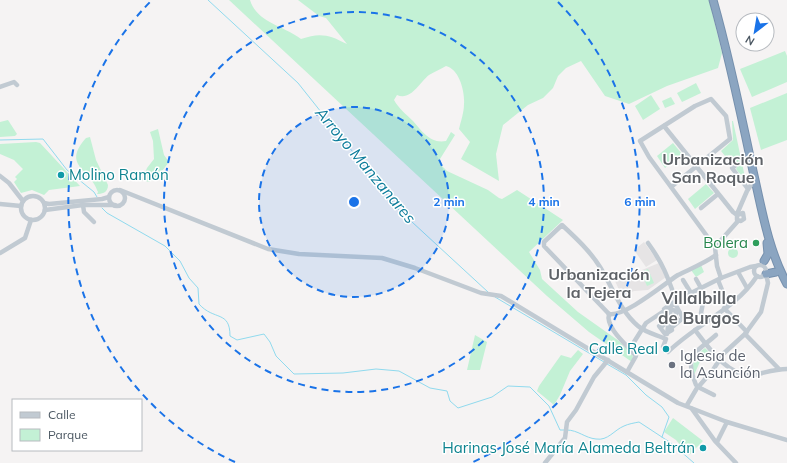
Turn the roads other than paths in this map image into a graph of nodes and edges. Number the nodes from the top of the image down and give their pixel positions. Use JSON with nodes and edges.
{"nodes":[{"id":1,"x":713,"y":0,"type":"edge"},
{"id":2,"x":17,"y":85,"type":"dead end"},
{"id":3,"x":0,"y":87,"type":"edge"},
{"id":4,"x":664,"y":126,"type":"junction"},
{"id":5,"x":735,"y":166,"type":"dead end"},
{"id":6,"x":696,"y":167,"type":"junction"},
{"id":7,"x":0,"y":176,"type":"edge"},
{"id":8,"x":755,"y":179,"type":"junction"},
{"id":9,"x":671,"y":187,"type":"junction"},
{"id":10,"x":748,"y":189,"type":"junction"},
{"id":11,"x":120,"y":190,"type":"junction"},
{"id":12,"x":718,"y":194,"type":"junction"},
{"id":13,"x":109,"y":197,"type":"junction"},
{"id":14,"x":137,"y":197,"type":"junction"},
{"id":15,"x":124,"y":201,"type":"junction"},
{"id":16,"x":93,"y":202,"type":"junction"},
{"id":17,"x":44,"y":203,"type":"junction"},
{"id":18,"x":0,"y":204,"type":"edge"},
{"id":19,"x":22,"y":204,"type":"junction"},
{"id":20,"x":83,"y":205,"type":"junction"},
{"id":21,"x":115,"y":205,"type":"junction"},
{"id":22,"x":701,"y":208,"type":"dead end"},
{"id":23,"x":45,"y":210,"type":"junction"},
{"id":24,"x":739,"y":214,"type":"junction"},
{"id":25,"x":31,"y":220,"type":"junction"},
{"id":26,"x":738,"y":221,"type":"junction"},
{"id":27,"x":94,"y":222,"type":"dead end"},
{"id":28,"x":648,"y":243,"type":"dead end"},
{"id":29,"x":769,"y":244,"type":"junction"},
{"id":30,"x":715,"y":247,"type":"junction"},
{"id":31,"x":0,"y":253,"type":"edge"},
{"id":32,"x":716,"y":255,"type":"junction"},
{"id":33,"x":771,"y":258,"type":"junction"},
{"id":34,"x":760,"y":264,"type":"junction"},
{"id":35,"x":747,"y":268,"type":"junction"},
{"id":36,"x":776,"y":270,"type":"junction"},
{"id":37,"x":738,"y":272,"type":"junction"},
{"id":38,"x":759,"y":275,"type":"junction"},
{"id":39,"x":696,"y":279,"type":"dead end"},
{"id":40,"x":719,"y":279,"type":"junction"},
{"id":41,"x":670,"y":280,"type":"junction"},
{"id":42,"x":683,"y":280,"type":"dead end"},
{"id":43,"x":768,"y":285,"type":"junction"},
{"id":44,"x":787,"y":285,"type":"edge"},
{"id":45,"x":701,"y":288,"type":"junction"},
{"id":46,"x":747,"y":288,"type":"junction"},
{"id":47,"x":787,"y":290,"type":"edge"},
{"id":48,"x":691,"y":293,"type":"junction"},
{"id":49,"x":703,"y":303,"type":"dead end"},
{"id":50,"x":676,"y":304,"type":"junction"},
{"id":51,"x":728,"y":305,"type":"junction"},
{"id":52,"x":724,"y":308,"type":"junction"},
{"id":53,"x":670,"y":309,"type":"junction"},
{"id":54,"x":624,"y":310,"type":"junction"},
{"id":55,"x":665,"y":311,"type":"junction"},
{"id":56,"x":609,"y":314,"type":"junction"},
{"id":57,"x":676,"y":318,"type":"junction"},
{"id":58,"x":683,"y":319,"type":"junction"},
{"id":59,"x":706,"y":322,"type":"junction"},
{"id":60,"x":642,"y":329,"type":"junction"},
{"id":61,"x":695,"y":330,"type":"junction"},
{"id":62,"x":667,"y":333,"type":"junction"},
{"id":63,"x":746,"y":333,"type":"junction"},
{"id":64,"x":716,"y":335,"type":"dead end"},
{"id":65,"x":666,"y":339,"type":"junction"},
{"id":66,"x":634,"y":342,"type":"dead end"},
{"id":67,"x":705,"y":343,"type":"junction"},
{"id":68,"x":675,"y":344,"type":"junction"},
{"id":69,"x":719,"y":360,"type":"junction"},
{"id":70,"x":607,"y":362,"type":"junction"},
{"id":71,"x":780,"y":369,"type":"junction"},
{"id":72,"x":787,"y":369,"type":"edge"},
{"id":73,"x":627,"y":372,"type":"junction"},
{"id":74,"x":698,"y":386,"type":"junction"},
{"id":75,"x":714,"y":395,"type":"dead end"},
{"id":76,"x":687,"y":405,"type":"junction"},
{"id":77,"x":692,"y":409,"type":"junction"},
{"id":78,"x":727,"y":422,"type":"junction"},
{"id":79,"x":787,"y":440,"type":"edge"},
{"id":80,"x":716,"y":442,"type":"junction"},
{"id":81,"x":545,"y":463,"type":"edge"},
{"id":82,"x":736,"y":463,"type":"edge"}],
"edges":[{"from":1,"to":8,"type":"highway"},
{"from":2,"to":3,"type":"street"},
{"from":4,"to":6,"type":"street"},
{"from":4,"to":6,"type":"street"},
{"from":4,"to":9,"type":"street"},
{"from":5,"to":10,"type":"street"},
{"from":6,"to":9,"type":"street"},
{"from":6,"to":12,"type":"street"},
{"from":7,"to":19,"type":"street"},
{"from":8,"to":10,"type":"street"},
{"from":8,"to":29,"type":"highway"},
{"from":9,"to":30,"type":"street"},
{"from":10,"to":24,"type":"street"},
{"from":11,"to":13,"type":"street"},
{"from":11,"to":14,"type":"street"},
{"from":11,"to":15,"type":"street"},
{"from":12,"to":22,"type":"street"},
{"from":12,"to":24,"type":"street"},
{"from":13,"to":16,"type":"street"},
{"from":13,"to":21,"type":"street"},
{"from":14,"to":15,"type":"street"},
{"from":14,"to":70,"type":"street"},
{"from":15,"to":21,"type":"street"},
{"from":16,"to":17,"type":"street"},
{"from":16,"to":20,"type":"street"},
{"from":16,"to":21,"type":"street"},
{"from":17,"to":19,"type":"street"},
{"from":17,"to":23,"type":"street"},
{"from":18,"to":19,"type":"street"},
{"from":19,"to":25,"type":"street"},
{"from":20,"to":23,"type":"street"},
{"from":20,"to":27,"type":"street"},
{"from":23,"to":25,"type":"street"},
{"from":24,"to":26,"type":"street"},
{"from":24,"to":26,"type":"street"},
{"from":25,"to":31,"type":"street"},
{"from":26,"to":30,"type":"street"},
{"from":28,"to":41,"type":"street"},
{"from":29,"to":33,"type":"highway"},
{"from":29,"to":34,"type":"highway"},
{"from":29,"to":36,"type":"highway"},
{"from":29,"to":44,"type":"highway"},
{"from":30,"to":32,"type":"street"},
{"from":32,"to":40,"type":"street"},
{"from":32,"to":41,"type":"street"},
{"from":33,"to":34,"type":"highway"},
{"from":33,"to":36,"type":"highway"},
{"from":34,"to":35,"type":"street"},
{"from":34,"to":38,"type":"street"},
{"from":34,"to":38,"type":"street"},
{"from":35,"to":37,"type":"street"},
{"from":35,"to":38,"type":"street"},
{"from":36,"to":38,"type":"highway"},
{"from":36,"to":44,"type":"highway"},
{"from":36,"to":47,"type":"highway"},
{"from":37,"to":40,"type":"street"},
{"from":37,"to":46,"type":"street"},
{"from":38,"to":43,"type":"street"},
{"from":38,"to":43,"type":"street"},
{"from":38,"to":46,"type":"street"},
{"from":39,"to":45,"type":"street"},
{"from":40,"to":45,"type":"street"},
{"from":40,"to":51,"type":"street"},
{"from":41,"to":50,"type":"street"},
{"from":41,"to":54,"type":"street"},
{"from":42,"to":48,"type":"street"},
{"from":43,"to":63,"type":"street"},
{"from":45,"to":48,"type":"street"},
{"from":46,"to":51,"type":"street"},
{"from":48,"to":50,"type":"street"},
{"from":49,"to":59,"type":"street"},
{"from":50,"to":53,"type":"street"},
{"from":50,"to":55,"type":"street"},
{"from":50,"to":58,"type":"street"},
{"from":51,"to":52,"type":"street"},
{"from":52,"to":59,"type":"street"},
{"from":52,"to":63,"type":"street"},
{"from":53,"to":55,"type":"street"},
{"from":53,"to":57,"type":"street"},
{"from":54,"to":56,"type":"street"},
{"from":54,"to":56,"type":"street"},
{"from":54,"to":60,"type":"street"},
{"from":55,"to":60,"type":"street"},
{"from":55,"to":62,"type":"street"},
{"from":56,"to":73,"type":"street"},
{"from":57,"to":58,"type":"street"},
{"from":57,"to":62,"type":"street"},
{"from":58,"to":62,"type":"street"},
{"from":59,"to":61,"type":"street"},
{"from":60,"to":65,"type":"street"},
{"from":60,"to":66,"type":"street"},
{"from":61,"to":67,"type":"street"},
{"from":61,"to":68,"type":"street"},
{"from":62,"to":65,"type":"street"},
{"from":63,"to":69,"type":"street"},
{"from":63,"to":71,"type":"street"},
{"from":64,"to":67,"type":"street"},
{"from":65,"to":68,"type":"street"},
{"from":65,"to":68,"type":"street"},
{"from":67,"to":69,"type":"street"},
{"from":67,"to":74,"type":"street"},
{"from":69,"to":71,"type":"street"},
{"from":69,"to":74,"type":"street"},
{"from":70,"to":73,"type":"street"},
{"from":70,"to":81,"type":"street"},
{"from":71,"to":72,"type":"street"},
{"from":73,"to":76,"type":"street"},
{"from":74,"to":75,"type":"street"},
{"from":74,"to":76,"type":"street"},
{"from":76,"to":77,"type":"street"},
{"from":77,"to":78,"type":"street"},
{"from":77,"to":80,"type":"street"},
{"from":78,"to":79,"type":"street"},
{"from":78,"to":80,"type":"street"},
{"from":80,"to":82,"type":"street"}]}
